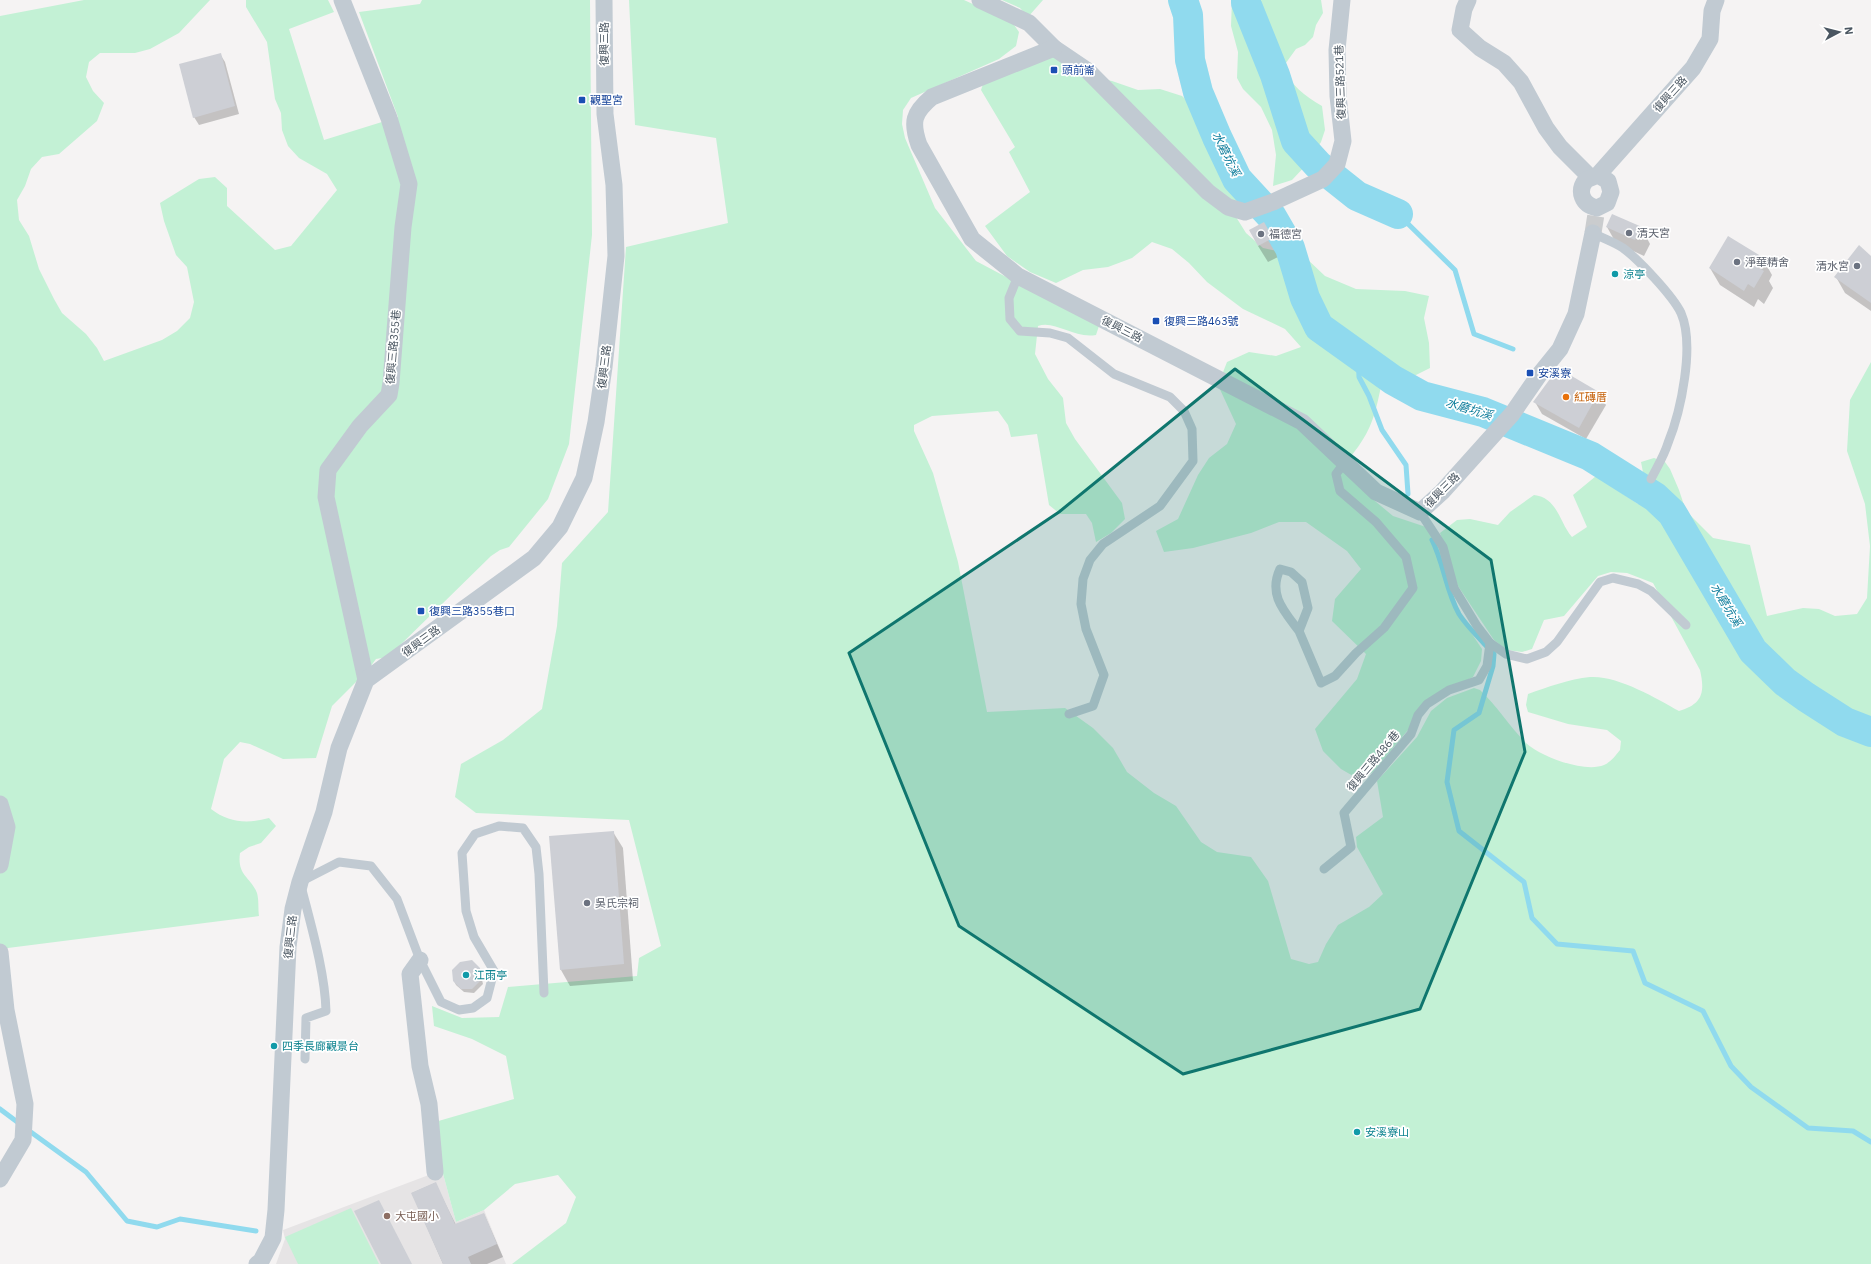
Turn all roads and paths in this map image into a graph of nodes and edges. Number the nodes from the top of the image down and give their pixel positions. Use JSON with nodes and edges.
{"nodes":[{"id":1,"x":342,"y":0,"type":"edge"},
{"id":2,"x":604,"y":0,"type":"edge"},
{"id":3,"x":980,"y":0,"type":"edge"},
{"id":4,"x":1342,"y":0,"type":"edge"},
{"id":5,"x":1468,"y":0,"type":"edge"},
{"id":6,"x":1716,"y":0,"type":"edge"},
{"id":7,"x":1054,"y":48,"type":"junction"},
{"id":8,"x":1593,"y":233,"type":"joint"},
{"id":9,"x":1018,"y":276,"type":"junction"},
{"id":10,"x":1345,"y":462,"type":"junction"},
{"id":11,"x":1651,"y":479,"type":"dead end"},
{"id":12,"x":1420,"y":512,"type":"junction"},
{"id":13,"x":1686,"y":625,"type":"dead end"},
{"id":14,"x":1299,"y":631,"type":"junction"},
{"id":15,"x":1490,"y":643,"type":"junction"},
{"id":16,"x":366,"y":680,"type":"junction"},
{"id":17,"x":1070,"y":714,"type":"dead end"},
{"id":18,"x":0,"y":804,"type":"edge"},
{"id":19,"x":0,"y":865,"type":"edge"},
{"id":20,"x":1324,"y":869,"type":"dead end"},
{"id":21,"x":300,"y":882,"type":"junction"},
{"id":22,"x":0,"y":952,"type":"edge"},
{"id":23,"x":420,"y":960,"type":"junction"},
{"id":24,"x":544,"y":993,"type":"dead end"},
{"id":25,"x":305,"y":1059,"type":"dead end"},
{"id":26,"x":435,"y":1172,"type":"dead end"},
{"id":27,"x":0,"y":1179,"type":"edge"},
{"id":28,"x":257,"y":1264,"type":"edge"}],
"edges":[{"from":1,"to":16,"type":"street","name":"復興三路355巷"},
{"from":2,"to":16,"type":"street","name":"復興三路"},
{"from":3,"to":7,"type":"street"},
{"from":4,"to":7,"type":"street","name":"復興三路521巷"},
{"from":5,"to":6,"type":"street","name":"復興三路"},
{"from":7,"to":9,"type":"street","name":"復興三路"},
{"from":8,"to":11,"type":"lane"},
{"from":8,"to":12,"type":"street","name":"復興三路"},
{"from":9,"to":10,"type":"street","name":"復興三路"},
{"from":9,"to":17,"type":"lane"},
{"from":10,"to":12,"type":"street","name":"復興三路"},
{"from":10,"to":14,"type":"lane"},
{"from":12,"to":15,"type":"lane"},
{"from":13,"to":15,"type":"lane"},
{"from":14,"to":14,"type":"lane"},
{"from":15,"to":20,"type":"lane","name":"復興三路486巷"},
{"from":16,"to":21,"type":"street","name":"復興三路"},
{"from":18,"to":19,"type":"street"},
{"from":21,"to":23,"type":"lane"},
{"from":21,"to":25,"type":"lane"},
{"from":21,"to":28,"type":"street","name":"復興三路"},
{"from":22,"to":27,"type":"street"},
{"from":23,"to":24,"type":"lane"},
{"from":23,"to":26,"type":"street"}]}
